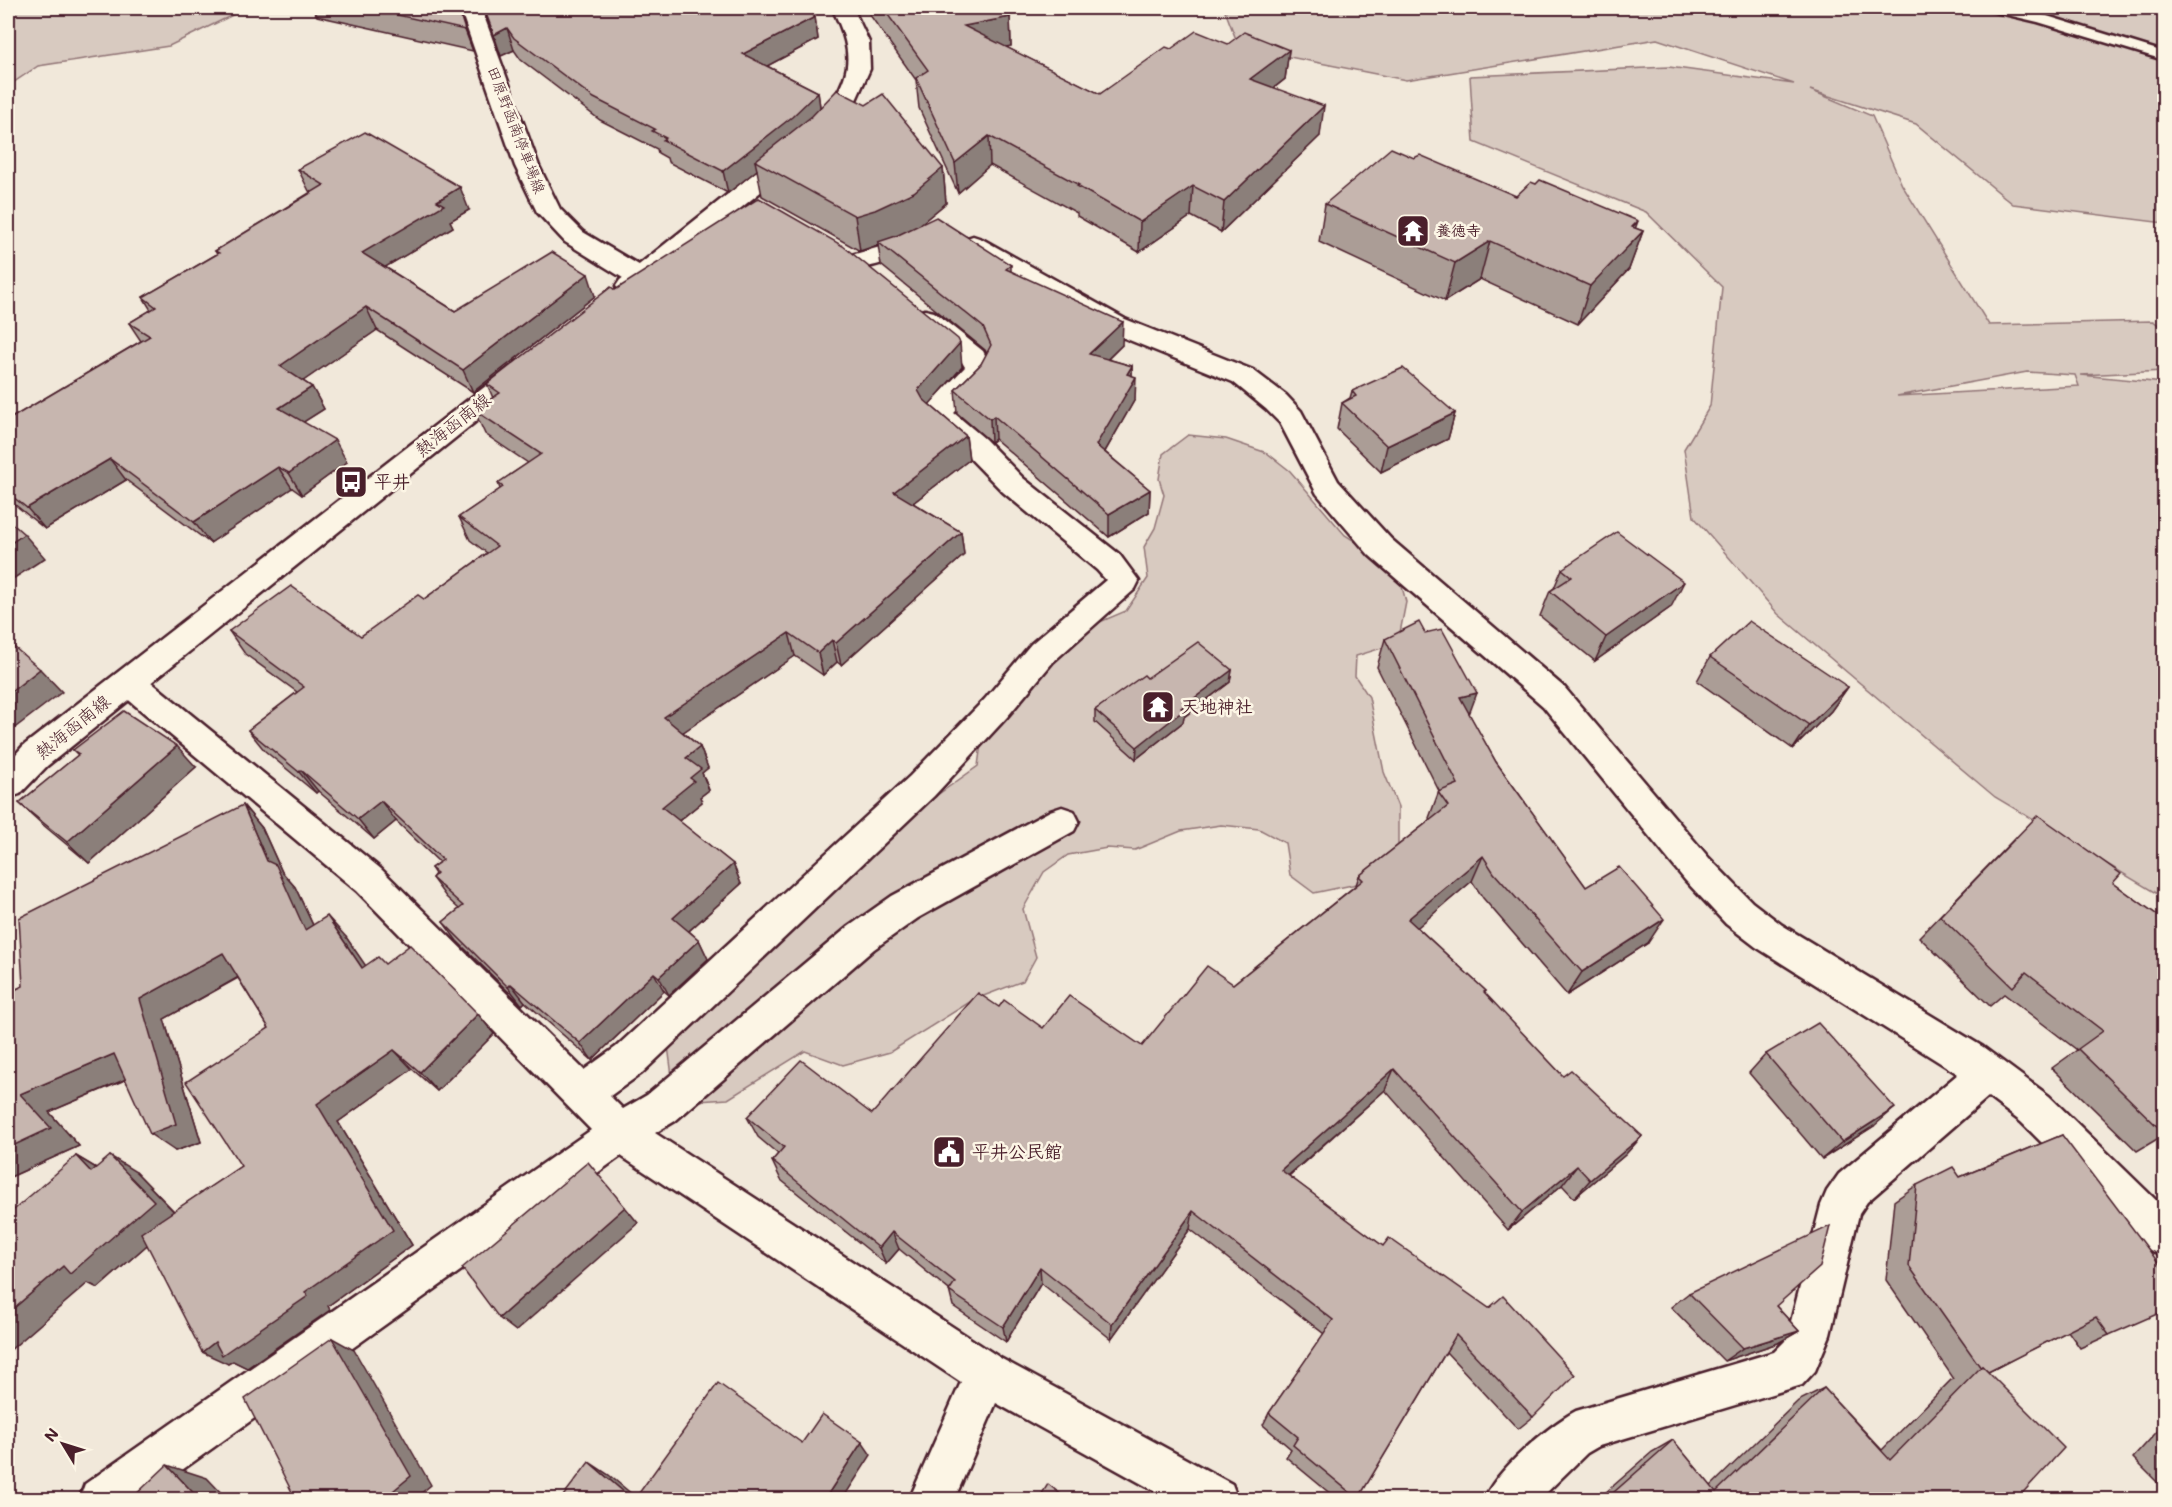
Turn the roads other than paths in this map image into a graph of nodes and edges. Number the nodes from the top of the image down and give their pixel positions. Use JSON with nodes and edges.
{"nodes":[{"id":1,"x":470,"y":8,"type":"edge"},
{"id":2,"x":843,"y":8,"type":"edge"},
{"id":3,"x":1996,"y":8,"type":"edge"},
{"id":4,"x":2164,"y":57,"type":"edge"},
{"id":5,"x":640,"y":277,"type":"junction"},
{"id":6,"x":612,"y":299,"type":"edge"},
{"id":7,"x":548,"y":351,"type":"edge"},
{"id":8,"x":129,"y":682,"type":"junction"},
{"id":9,"x":8,"y":784,"type":"edge"},
{"id":10,"x":1062,"y":822,"type":"dead end"},
{"id":11,"x":1987,"y":1073,"type":"junction"},
{"id":12,"x":582,"y":1094,"type":"junction"},
{"id":13,"x":620,"y":1133,"type":"junction"},
{"id":14,"x":2164,"y":1236,"type":"edge"},
{"id":15,"x":987,"y":1374,"type":"junction"},
{"id":16,"x":101,"y":1500,"type":"edge"},
{"id":17,"x":931,"y":1500,"type":"edge"},
{"id":18,"x":1216,"y":1500,"type":"edge"},
{"id":19,"x":1506,"y":1500,"type":"edge"}],
"edges":[{"from":1,"to":5,"type":"street","name":"田原野函南停車場線"},
{"from":2,"to":5,"type":"street"},
{"from":3,"to":4,"type":"lane"},
{"from":5,"to":6,"type":"street"},
{"from":7,"to":8,"type":"street","name":"熱海函南線"},
{"from":8,"to":9,"type":"street","name":"熱海函南線"},
{"from":8,"to":12,"type":"street"},
{"from":10,"to":13,"type":"street"},
{"from":11,"to":12,"type":"street"},
{"from":11,"to":14,"type":"street"},
{"from":11,"to":19,"type":"street"},
{"from":12,"to":13,"type":"street"},
{"from":13,"to":15,"type":"street"},
{"from":13,"to":16,"type":"street"},
{"from":15,"to":17,"type":"street"},
{"from":15,"to":18,"type":"street"}]}
